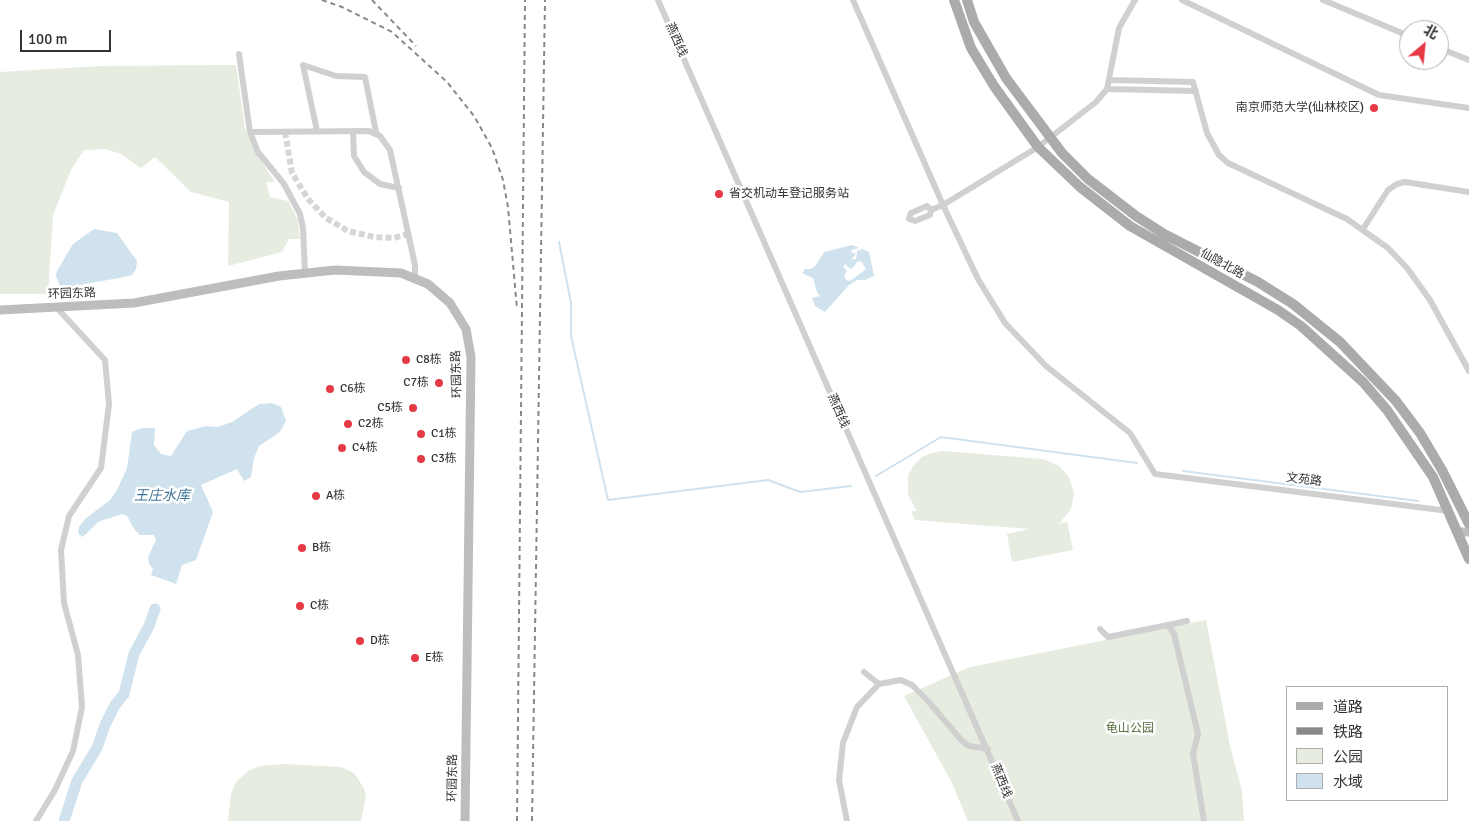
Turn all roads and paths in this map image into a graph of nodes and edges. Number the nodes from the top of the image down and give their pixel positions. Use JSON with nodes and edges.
{"nodes":[{"id":1,"x":658,"y":0,"type":"edge"},
{"id":2,"x":853,"y":0,"type":"edge"},
{"id":3,"x":954,"y":0,"type":"edge"},
{"id":4,"x":967,"y":0,"type":"edge"},
{"id":5,"x":1135,"y":0,"type":"edge"},
{"id":6,"x":1182,"y":0,"type":"edge"},
{"id":7,"x":1323,"y":0,"type":"edge"},
{"id":8,"x":1399,"y":32,"type":"edge"},
{"id":9,"x":1449,"y":52,"type":"edge"},
{"id":10,"x":239,"y":54,"type":"dead end"},
{"id":11,"x":1469,"y":60,"type":"edge"},
{"id":12,"x":1110,"y":80,"type":"junction"},
{"id":13,"x":1107,"y":89,"type":"junction"},
{"id":14,"x":1196,"y":91,"type":"junction"},
{"id":15,"x":1469,"y":108,"type":"edge"},
{"id":16,"x":318,"y":131,"type":"junction"},
{"id":17,"x":353,"y":131,"type":"junction"},
{"id":18,"x":250,"y":132,"type":"junction"},
{"id":19,"x":376,"y":132,"type":"junction"},
{"id":20,"x":1050,"y":139,"type":"junction"},
{"id":21,"x":1038,"y":147,"type":"junction"},
{"id":22,"x":398,"y":188,"type":"junction"},
{"id":23,"x":1469,"y":192,"type":"edge"},
{"id":24,"x":943,"y":205,"type":"junction"},
{"id":25,"x":931,"y":210,"type":"dead end"},
{"id":26,"x":1363,"y":229,"type":"junction"},
{"id":27,"x":305,"y":273,"type":"junction"},
{"id":28,"x":415,"y":278,"type":"junction"},
{"id":29,"x":57,"y":308,"type":"junction"},
{"id":30,"x":0,"y":310,"type":"edge"},
{"id":31,"x":1469,"y":371,"type":"edge"},
{"id":32,"x":1449,"y":511,"type":"junction"},
{"id":33,"x":1469,"y":524,"type":"edge"},
{"id":34,"x":1458,"y":532,"type":"junction"},
{"id":35,"x":1469,"y":532,"type":"edge"},
{"id":36,"x":1469,"y":557,"type":"edge"},
{"id":37,"x":1187,"y":621,"type":"dead end"},
{"id":38,"x":1168,"y":625,"type":"junction"},
{"id":39,"x":1100,"y":629,"type":"dead end"},
{"id":40,"x":864,"y":672,"type":"dead end"},
{"id":41,"x":879,"y":684,"type":"junction"},
{"id":42,"x":988,"y":749,"type":"junction"},
{"id":43,"x":36,"y":821,"type":"edge"},
{"id":44,"x":465,"y":821,"type":"edge"},
{"id":45,"x":847,"y":821,"type":"edge"},
{"id":46,"x":1018,"y":821,"type":"edge"},
{"id":47,"x":1204,"y":821,"type":"edge"}],
"edges":[{"from":1,"to":42,"type":"street","name":"燕西线"},
{"from":2,"to":24,"type":"street"},
{"from":3,"to":21,"type":"main road","name":"仙隐北路"},
{"from":4,"to":20,"type":"main road","name":"仙隐北路"},
{"from":5,"to":12,"type":"street"},
{"from":6,"to":15,"type":"street"},
{"from":7,"to":8,"type":"street"},
{"from":9,"to":11,"type":"street"},
{"from":10,"to":18,"type":"street"},
{"from":12,"to":13,"type":"street"},
{"from":12,"to":14,"type":"street"},
{"from":13,"to":14,"type":"street"},
{"from":13,"to":20,"type":"street"},
{"from":14,"to":26,"type":"street"},
{"from":16,"to":17,"type":"street"},
{"from":16,"to":18,"type":"street"},
{"from":16,"to":19,"type":"street"},
{"from":17,"to":19,"type":"street"},
{"from":17,"to":22,"type":"street"},
{"from":18,"to":27,"type":"street"},
{"from":19,"to":22,"type":"street"},
{"from":20,"to":21,"type":"street"},
{"from":20,"to":33,"type":"main road","name":"仙隐北路"},
{"from":21,"to":24,"type":"street"},
{"from":21,"to":32,"type":"main road","name":"仙隐北路"},
{"from":22,"to":28,"type":"street"},
{"from":23,"to":26,"type":"street"},
{"from":24,"to":25,"type":"street"},
{"from":24,"to":32,"type":"street","name":"文苑路"},
{"from":26,"to":31,"type":"street"},
{"from":27,"to":28,"type":"street","name":"环园东路"},
{"from":27,"to":29,"type":"street","name":"环园东路"},
{"from":28,"to":44,"type":"street","name":"环园东路"},
{"from":29,"to":30,"type":"street","name":"环园东路"},
{"from":29,"to":43,"type":"street"},
{"from":32,"to":34,"type":"main road","name":"仙隐北路"},
{"from":34,"to":35,"type":"street"},
{"from":34,"to":36,"type":"main road","name":"仙隐北路"},
{"from":37,"to":38,"type":"street"},
{"from":38,"to":39,"type":"street"},
{"from":38,"to":47,"type":"street"},
{"from":40,"to":41,"type":"street"},
{"from":41,"to":42,"type":"street"},
{"from":41,"to":45,"type":"street"},
{"from":42,"to":46,"type":"street","name":"燕西线"}]}
